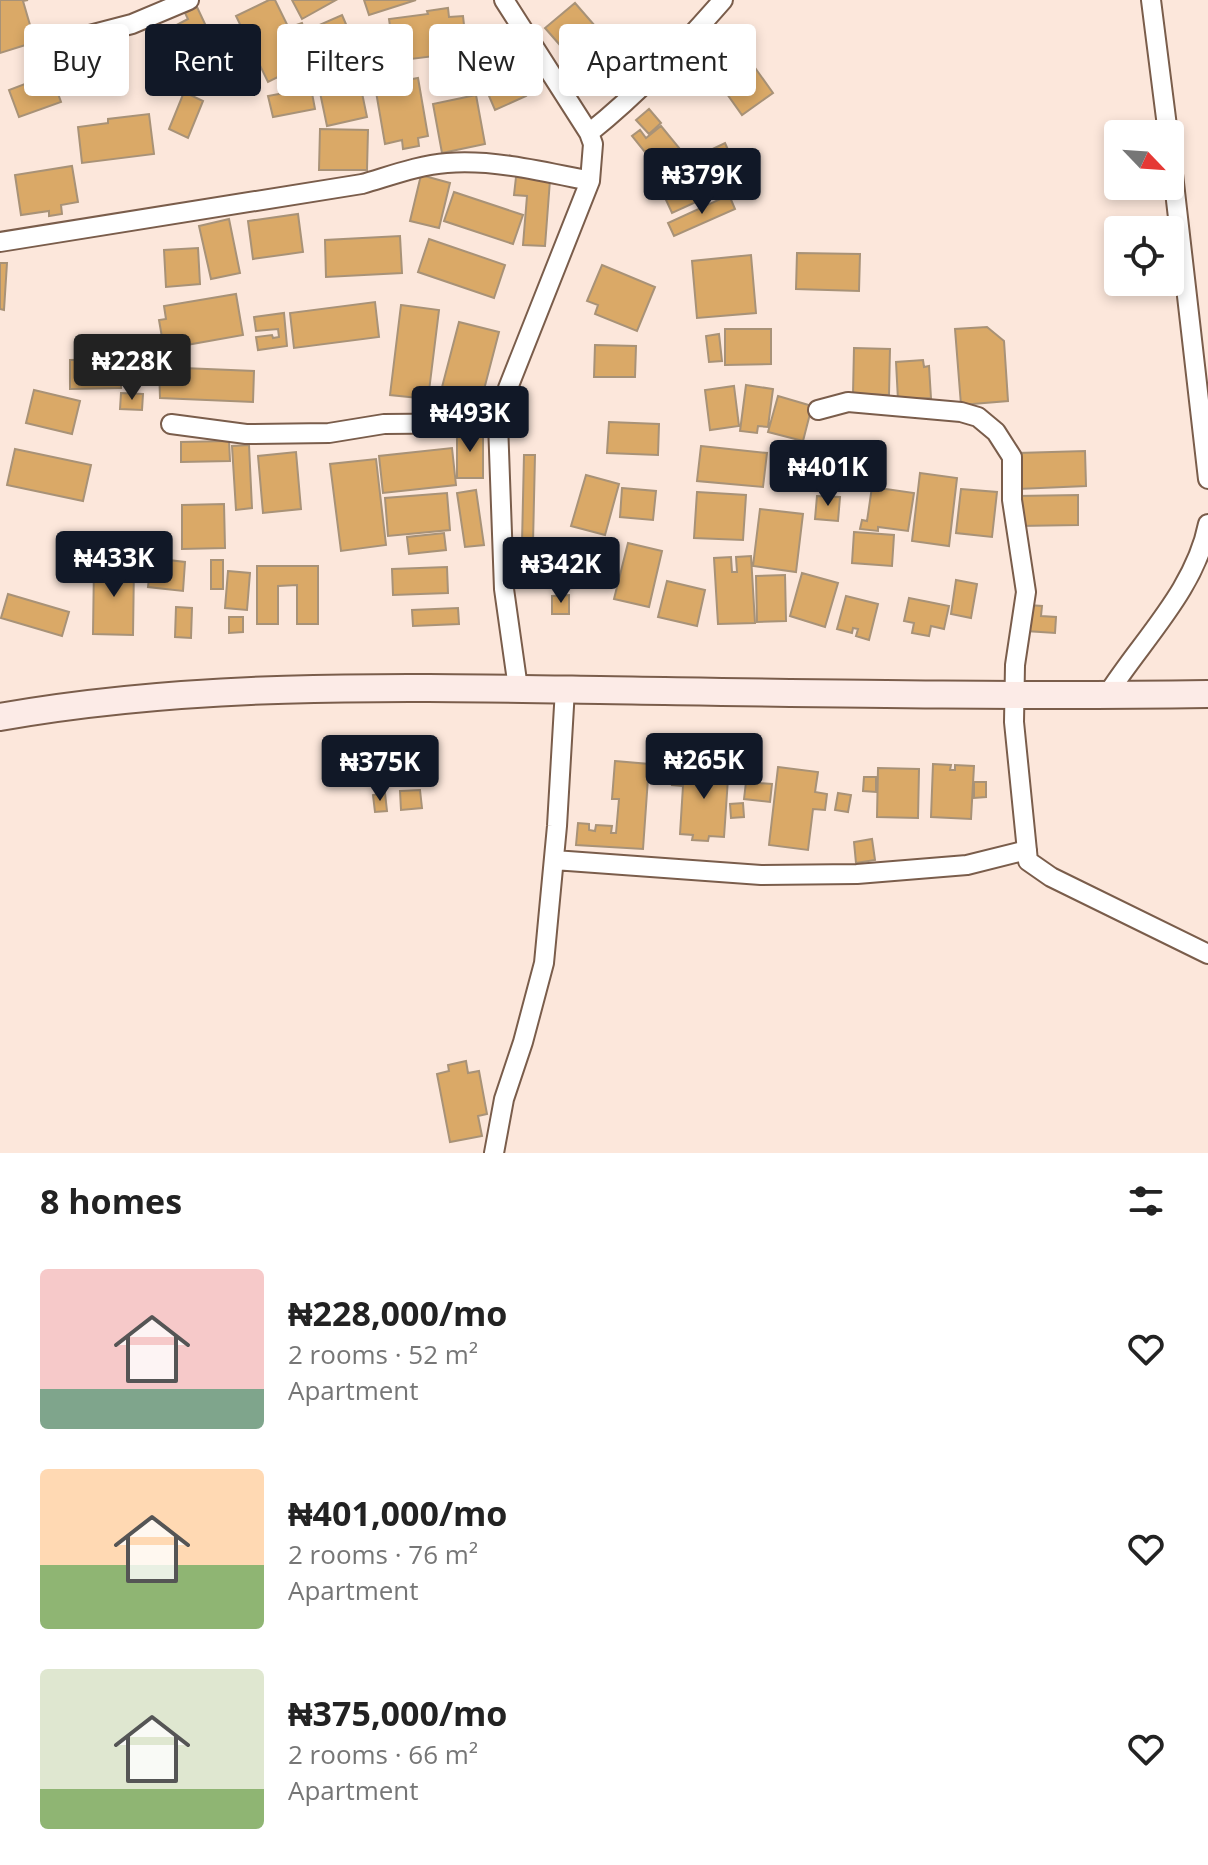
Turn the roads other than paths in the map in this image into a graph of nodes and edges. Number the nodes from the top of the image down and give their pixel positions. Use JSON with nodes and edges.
{"nodes":[{"id":1,"x":189,"y":0,"type":"edge"},
{"id":2,"x":504,"y":0,"type":"edge"},
{"id":3,"x":723,"y":0,"type":"edge"},
{"id":4,"x":1151,"y":0,"type":"edge"},
{"id":5,"x":129,"y":25,"type":"edge"},
{"id":6,"x":1166,"y":120,"type":"edge"},
{"id":7,"x":589,"y":133,"type":"junction"},
{"id":8,"x":590,"y":181,"type":"junction"},
{"id":9,"x":1176,"y":200,"type":"edge"},
{"id":10,"x":0,"y":242,"type":"edge"},
{"id":11,"x":818,"y":410,"type":"dead end"},
{"id":12,"x":498,"y":423,"type":"junction"},
{"id":13,"x":171,"y":424,"type":"dead end"},
{"id":14,"x":1208,"y":479,"type":"edge"},
{"id":15,"x":1208,"y":524,"type":"edge"},
{"id":16,"x":518,"y":688,"type":"junction"},
{"id":17,"x":565,"y":689,"type":"junction"},
{"id":18,"x":1208,"y":694,"type":"edge"},
{"id":19,"x":1107,"y":695,"type":"junction"},
{"id":20,"x":1015,"y":697,"type":"junction"},
{"id":21,"x":0,"y":717,"type":"edge"},
{"id":22,"x":1027,"y":850,"type":"junction"},
{"id":23,"x":554,"y":860,"type":"junction"},
{"id":24,"x":1208,"y":954,"type":"edge"},
{"id":25,"x":494,"y":1153,"type":"edge"}],
"edges":[{"from":1,"to":5,"type":"street"},
{"from":2,"to":7,"type":"street"},
{"from":3,"to":7,"type":"street"},
{"from":4,"to":6,"type":"street"},
{"from":7,"to":8,"type":"street"},
{"from":8,"to":10,"type":"street"},
{"from":8,"to":12,"type":"street"},
{"from":9,"to":14,"type":"street"},
{"from":11,"to":20,"type":"street"},
{"from":12,"to":13,"type":"street"},
{"from":12,"to":16,"type":"street"},
{"from":15,"to":19,"type":"street"},
{"from":16,"to":17,"type":"main road"},
{"from":16,"to":21,"type":"main road"},
{"from":17,"to":20,"type":"main road"},
{"from":17,"to":23,"type":"street"},
{"from":18,"to":19,"type":"main road"},
{"from":19,"to":20,"type":"main road"},
{"from":20,"to":22,"type":"street"},
{"from":22,"to":23,"type":"street"},
{"from":22,"to":24,"type":"street"},
{"from":23,"to":25,"type":"street"}]}
